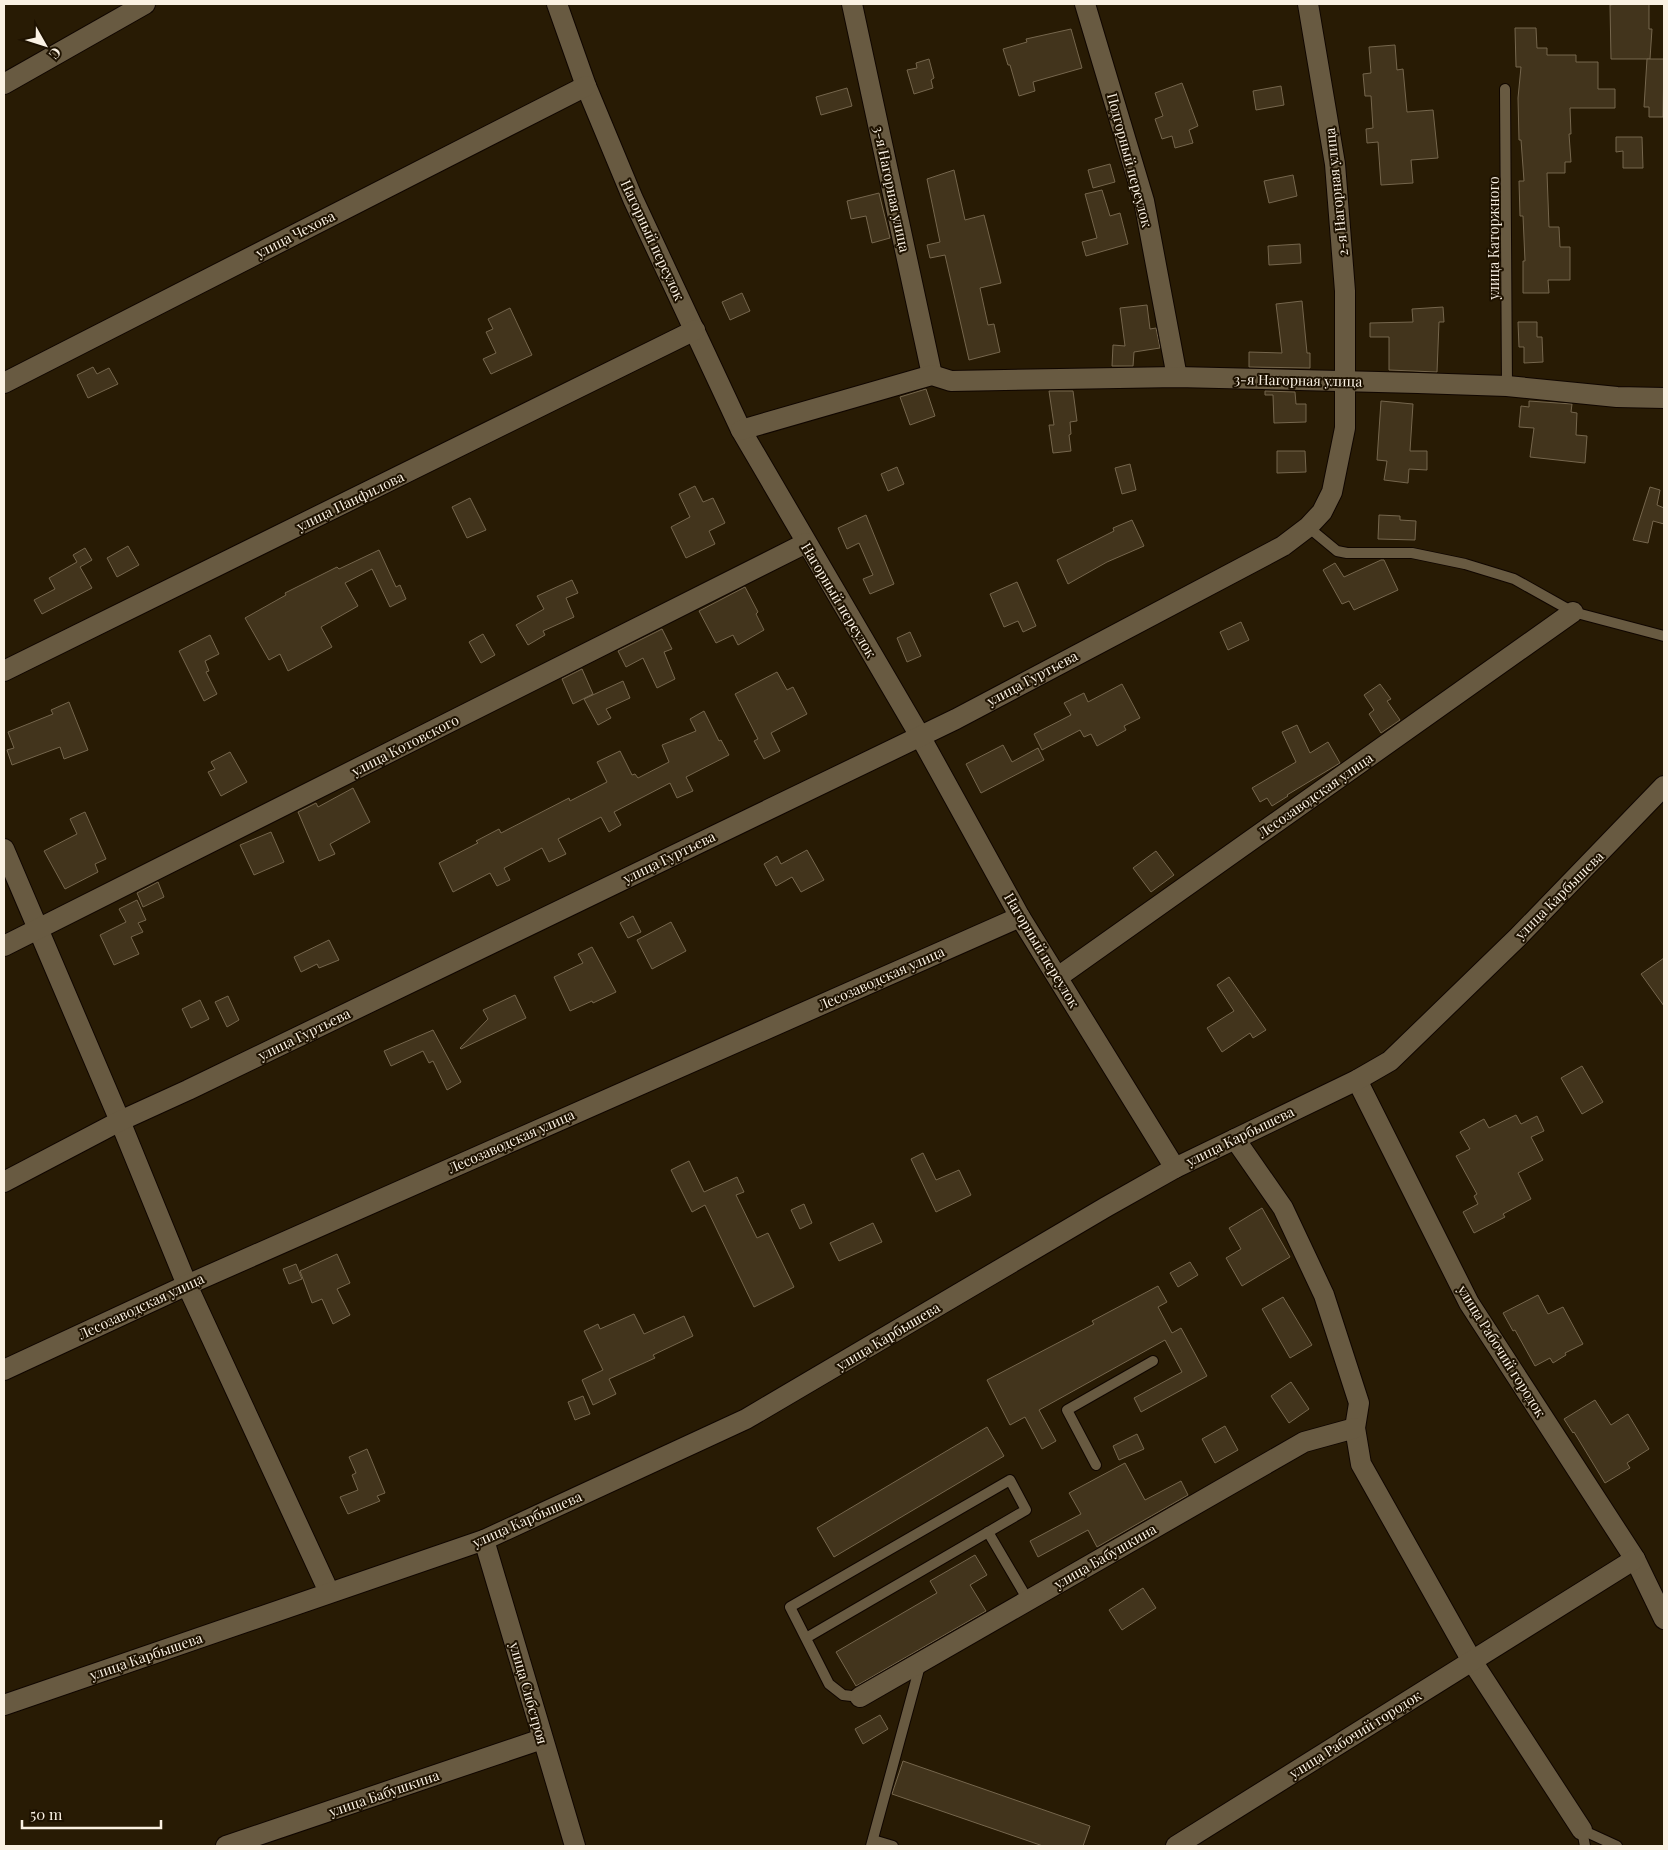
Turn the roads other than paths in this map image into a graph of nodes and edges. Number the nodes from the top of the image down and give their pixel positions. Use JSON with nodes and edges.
{"nodes":[{"id":1,"x":145,"y":4,"type":"edge"},
{"id":2,"x":557,"y":4,"type":"edge"},
{"id":3,"x":852,"y":4,"type":"edge"},
{"id":4,"x":1085,"y":4,"type":"edge"},
{"id":5,"x":1308,"y":4,"type":"edge"},
{"id":6,"x":4,"y":84,"type":"edge"},
{"id":7,"x":586,"y":86,"type":"junction"},
{"id":8,"x":1505,"y":89,"type":"dead end"},
{"id":9,"x":696,"y":330,"type":"junction"},
{"id":10,"x":932,"y":375,"type":"junction"},
{"id":11,"x":1177,"y":377,"type":"junction"},
{"id":12,"x":1346,"y":381,"type":"junction"},
{"id":13,"x":4,"y":383,"type":"edge"},
{"id":14,"x":1507,"y":386,"type":"junction"},
{"id":15,"x":1664,"y":398,"type":"edge"},
{"id":16,"x":741,"y":430,"type":"junction"},
{"id":17,"x":1322,"y":512,"type":"joint"},
{"id":18,"x":1308,"y":527,"type":"junction"},
{"id":19,"x":806,"y":543,"type":"junction"},
{"id":20,"x":1573,"y":612,"type":"junction"},
{"id":21,"x":1664,"y":636,"type":"edge"},
{"id":22,"x":4,"y":671,"type":"edge"},
{"id":23,"x":920,"y":736,"type":"junction"},
{"id":24,"x":1664,"y":786,"type":"edge"},
{"id":25,"x":4,"y":848,"type":"edge"},
{"id":26,"x":1020,"y":916,"type":"junction"},
{"id":27,"x":38,"y":929,"type":"junction"},
{"id":28,"x":4,"y":946,"type":"edge"},
{"id":29,"x":1058,"y":977,"type":"junction"},
{"id":30,"x":1357,"y":1080,"type":"junction"},
{"id":31,"x":120,"y":1121,"type":"junction"},
{"id":32,"x":1235,"y":1139,"type":"junction"},
{"id":33,"x":1175,"y":1168,"type":"junction"},
{"id":34,"x":4,"y":1182,"type":"edge"},
{"id":35,"x":187,"y":1284,"type":"junction"},
{"id":36,"x":1152,"y":1361,"type":"dead end"},
{"id":37,"x":4,"y":1370,"type":"edge"},
{"id":38,"x":1355,"y":1428,"type":"junction"},
{"id":39,"x":1096,"y":1465,"type":"dead end"},
{"id":40,"x":988,"y":1532,"type":"junction"},
{"id":41,"x":484,"y":1540,"type":"junction"},
{"id":42,"x":1635,"y":1559,"type":"junction"},
{"id":43,"x":329,"y":1592,"type":"junction"},
{"id":44,"x":1028,"y":1600,"type":"junction"},
{"id":45,"x":1664,"y":1619,"type":"edge"},
{"id":46,"x":806,"y":1638,"type":"junction"},
{"id":47,"x":1472,"y":1660,"type":"junction"},
{"id":48,"x":922,"y":1661,"type":"junction"},
{"id":49,"x":860,"y":1697,"type":"joint"},
{"id":50,"x":4,"y":1705,"type":"edge"},
{"id":51,"x":542,"y":1740,"type":"junction"},
{"id":52,"x":1584,"y":1838,"type":"edge"},
{"id":53,"x":872,"y":1843,"type":"edge"},
{"id":54,"x":226,"y":1846,"type":"edge"},
{"id":55,"x":575,"y":1846,"type":"edge"},
{"id":56,"x":893,"y":1846,"type":"edge"},
{"id":57,"x":1176,"y":1846,"type":"edge"},
{"id":58,"x":1617,"y":1846,"type":"edge"}],
"edges":[{"from":1,"to":6,"type":"street"},
{"from":2,"to":7,"type":"street","name":"Нагорный переулок"},
{"from":3,"to":10,"type":"street","name":"3-я Нагорная улица"},
{"from":4,"to":11,"type":"street","name":"Подгорный переулок"},
{"from":5,"to":12,"type":"street","name":"2-я Нагорная улица"},
{"from":7,"to":9,"type":"street","name":"Нагорный переулок"},
{"from":7,"to":13,"type":"street","name":"улица Чехова"},
{"from":8,"to":14,"type":"lane","name":"улица Каторжного"},
{"from":9,"to":16,"type":"street","name":"Нагорный переулок"},
{"from":9,"to":22,"type":"street","name":"улица Панфилова"},
{"from":10,"to":11,"type":"street","name":"3-я Нагорная улица"},
{"from":10,"to":16,"type":"street","name":"3-я Нагорная улица"},
{"from":11,"to":12,"type":"street","name":"3-я Нагорная улица"},
{"from":12,"to":14,"type":"street","name":"3-я Нагорная улица"},
{"from":12,"to":17,"type":"street","name":"2-я Нагорная улица"},
{"from":14,"to":15,"type":"street","name":"3-я Нагорная улица"},
{"from":16,"to":19,"type":"street","name":"Нагорный переулок"},
{"from":17,"to":18,"type":"street","name":"улица Гуртьева"},
{"from":18,"to":20,"type":"lane"},
{"from":18,"to":23,"type":"street","name":"улица Гуртьева"},
{"from":19,"to":23,"type":"street","name":"Нагорный переулок"},
{"from":19,"to":27,"type":"street","name":"улица Котовского"},
{"from":20,"to":21,"type":"lane"},
{"from":20,"to":29,"type":"street","name":"Лесозаводская улица"},
{"from":23,"to":26,"type":"street","name":"Нагорный переулок"},
{"from":23,"to":31,"type":"street","name":"улица Гуртьева"},
{"from":24,"to":30,"type":"street","name":"улица Карбышева"},
{"from":25,"to":27,"type":"street"},
{"from":26,"to":29,"type":"street","name":"Нагорный переулок"},
{"from":26,"to":35,"type":"street","name":"Лесозаводская улица"},
{"from":27,"to":28,"type":"street","name":"улица Котовского"},
{"from":27,"to":31,"type":"street"},
{"from":29,"to":33,"type":"street","name":"Нагорный переулок"},
{"from":30,"to":32,"type":"street","name":"улица Карбышева"},
{"from":30,"to":42,"type":"street","name":"улица Рабочий городок"},
{"from":31,"to":34,"type":"street","name":"улица Гуртьева"},
{"from":31,"to":35,"type":"street"},
{"from":32,"to":33,"type":"street","name":"улица Карбышева"},
{"from":32,"to":38,"type":"street"},
{"from":33,"to":41,"type":"street","name":"улица Карбышева"},
{"from":35,"to":37,"type":"street","name":"Лесозаводская улица"},
{"from":35,"to":43,"type":"street"},
{"from":36,"to":39,"type":"lane"},
{"from":38,"to":44,"type":"street","name":"улица Бабушкина"},
{"from":38,"to":47,"type":"street"},
{"from":40,"to":44,"type":"lane"},
{"from":40,"to":46,"type":"lane"},
{"from":40,"to":46,"type":"lane"},
{"from":41,"to":43,"type":"street","name":"улица Карбышева"},
{"from":41,"to":51,"type":"street","name":"улица Сибстроя"},
{"from":42,"to":45,"type":"street","name":"улица Рабочий городок"},
{"from":42,"to":47,"type":"street","name":"улица Рабочий городок"},
{"from":43,"to":50,"type":"street","name":"улица Карбышева"},
{"from":44,"to":48,"type":"street","name":"улица Бабушкина"},
{"from":46,"to":49,"type":"lane"},
{"from":47,"to":52,"type":"street"},
{"from":47,"to":57,"type":"street","name":"улица Рабочий городок"},
{"from":48,"to":49,"type":"street","name":"улица Бабушкина"},
{"from":48,"to":53,"type":"lane"},
{"from":51,"to":54,"type":"street","name":"улица Бабушкина"},
{"from":51,"to":55,"type":"street","name":"улица Сибстроя"},
{"from":52,"to":58,"type":"lane"},
{"from":53,"to":56,"type":"lane"}]}
